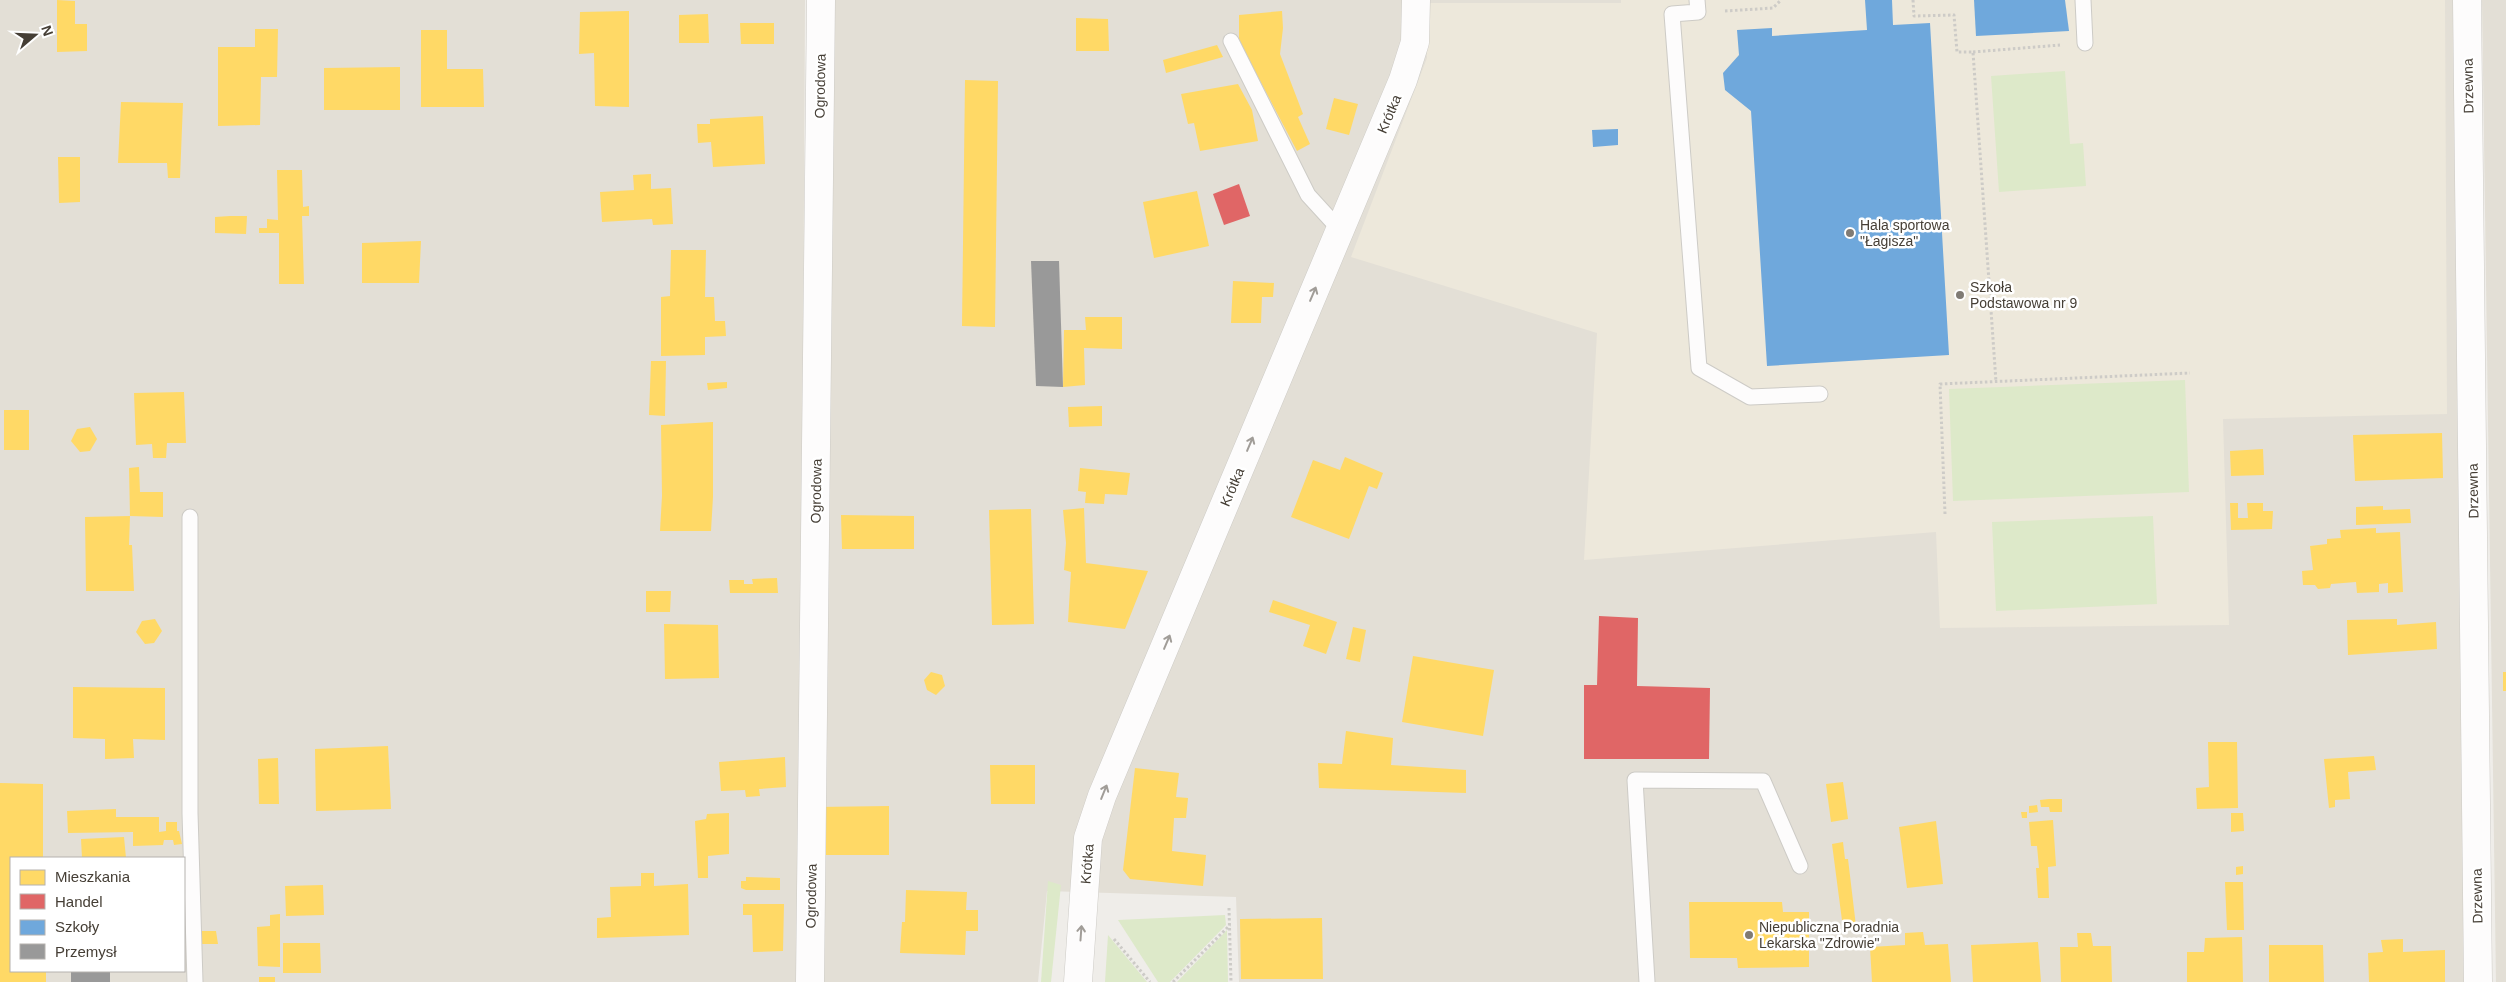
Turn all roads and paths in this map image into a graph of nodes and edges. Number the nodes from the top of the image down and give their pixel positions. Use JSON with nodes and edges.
{"nodes":[{"id":1,"x":821,"y":0,"type":"edge"},
{"id":2,"x":1416,"y":0,"type":"edge"},
{"id":3,"x":1780,"y":0,"type":"edge"},
{"id":4,"x":1913,"y":0,"type":"edge"},
{"id":5,"x":2083,"y":0,"type":"edge"},
{"id":6,"x":2467,"y":0,"type":"edge"},
{"id":7,"x":1697,"y":6,"type":"edge"},
{"id":8,"x":1231,"y":41,"type":"dead end"},
{"id":9,"x":2085,"y":43,"type":"joint"},
{"id":10,"x":1973,"y":52,"type":"junction"},
{"id":11,"x":1340,"y":230,"type":"junction"},
{"id":12,"x":2190,"y":373,"type":"dead end"},
{"id":13,"x":1996,"y":382,"type":"junction"},
{"id":14,"x":1820,"y":394,"type":"dead end"},
{"id":15,"x":1945,"y":514,"type":"dead end"},
{"id":16,"x":190,"y":517,"type":"dead end"},
{"id":17,"x":1800,"y":866,"type":"dead end"},
{"id":18,"x":1229,"y":908,"type":"dead end"},
{"id":19,"x":1230,"y":925,"type":"junction"},
{"id":20,"x":1110,"y":934,"type":"dead end"},
{"id":21,"x":195,"y":982,"type":"edge"},
{"id":22,"x":810,"y":982,"type":"edge"},
{"id":23,"x":1078,"y":982,"type":"edge"},
{"id":24,"x":1150,"y":982,"type":"edge"},
{"id":25,"x":1173,"y":982,"type":"edge"},
{"id":26,"x":1231,"y":982,"type":"edge"},
{"id":27,"x":1647,"y":982,"type":"edge"},
{"id":28,"x":2478,"y":982,"type":"edge"}],
"edges":[{"from":1,"to":22,"type":"street","name":"Ogrodowa"},
{"from":2,"to":11,"type":"street","name":"Krótka"},
{"from":3,"to":7,"type":"path"},
{"from":4,"to":10,"type":"path"},
{"from":5,"to":9,"type":"lane"},
{"from":6,"to":28,"type":"street","name":"Drzewna"},
{"from":7,"to":14,"type":"lane"},
{"from":8,"to":11,"type":"lane"},
{"from":9,"to":10,"type":"path"},
{"from":10,"to":13,"type":"path"},
{"from":23,"to":11,"type":"street","name":"Krótka","one_way":true},
{"from":12,"to":13,"type":"path"},
{"from":13,"to":15,"type":"path"},
{"from":16,"to":21,"type":"lane"},
{"from":17,"to":27,"type":"lane"},
{"from":18,"to":19,"type":"path"},
{"from":19,"to":25,"type":"path"},
{"from":19,"to":26,"type":"path"},
{"from":20,"to":24,"type":"path"}]}
